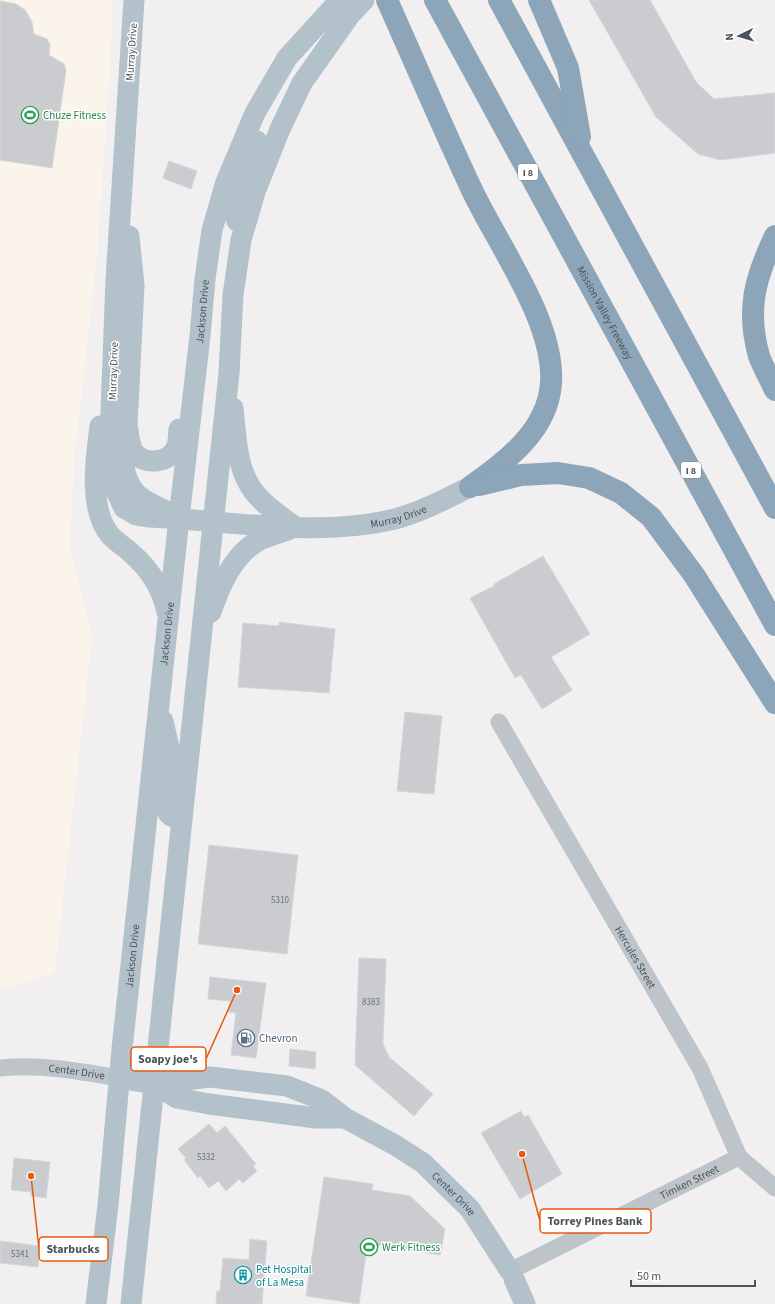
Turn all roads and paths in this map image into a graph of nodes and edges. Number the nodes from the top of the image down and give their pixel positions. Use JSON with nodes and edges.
{"nodes":[{"id":1,"x":134,"y":0,"type":"edge"},
{"id":2,"x":340,"y":0,"type":"edge"},
{"id":3,"x":364,"y":0,"type":"edge"},
{"id":4,"x":387,"y":0,"type":"edge"},
{"id":5,"x":435,"y":0,"type":"edge"},
{"id":6,"x":499,"y":0,"type":"edge"},
{"id":7,"x":539,"y":0,"type":"edge"},
{"id":8,"x":287,"y":58,"type":"junction"},
{"id":9,"x":584,"y":154,"type":"junction"},
{"id":10,"x":123,"y":176,"type":"junction"},
{"id":11,"x":245,"y":225,"type":"junction"},
{"id":12,"x":775,"y":236,"type":"edge"},
{"id":13,"x":114,"y":318,"type":"junction"},
{"id":14,"x":200,"y":336,"type":"junction"},
{"id":15,"x":229,"y":373,"type":"junction"},
{"id":16,"x":775,"y":390,"type":"edge"},
{"id":17,"x":127,"y":425,"type":"junction"},
{"id":18,"x":470,"y":487,"type":"junction"},
{"id":19,"x":775,"y":508,"type":"edge"},
{"id":20,"x":179,"y":518,"type":"junction"},
{"id":21,"x":213,"y":521,"type":"junction"},
{"id":22,"x":295,"y":527,"type":"junction"},
{"id":23,"x":168,"y":620,"type":"junction"},
{"id":24,"x":775,"y":626,"type":"edge"},
{"id":25,"x":199,"y":648,"type":"junction"},
{"id":26,"x":775,"y":704,"type":"edge"},
{"id":27,"x":159,"y":705,"type":"junction"},
{"id":28,"x":499,"y":722,"type":"dead end"},
{"id":29,"x":182,"y":819,"type":"junction"},
{"id":30,"x":0,"y":1068,"type":"edge"},
{"id":31,"x":119,"y":1078,"type":"junction"},
{"id":32,"x":154,"y":1084,"type":"junction"},
{"id":33,"x":739,"y":1157,"type":"junction"},
{"id":34,"x":775,"y":1188,"type":"edge"},
{"id":35,"x":512,"y":1275,"type":"junction"},
{"id":36,"x":96,"y":1304,"type":"edge"},
{"id":37,"x":131,"y":1304,"type":"edge"},
{"id":38,"x":525,"y":1304,"type":"edge"}],
"edges":[{"from":1,"to":10,"type":"main road","name":"Murray Drive"},
{"from":2,"to":8,"type":"main road","name":"Jackson Drive"},
{"from":3,"to":11,"type":"main road"},
{"from":4,"to":18,"type":"highway"},
{"from":5,"to":24,"type":"highway","name":"Mission Valley Freeway","number":"I 8"},
{"from":6,"to":9,"type":"highway"},
{"from":7,"to":9,"type":"highway"},
{"from":8,"to":11,"type":"main road"},
{"from":8,"to":14,"type":"main road","name":"Jackson Drive"},
{"from":9,"to":19,"type":"highway"},
{"from":10,"to":13,"type":"main road","name":"Murray Drive"},
{"from":10,"to":17,"type":"main road","name":"Murray Drive"},
{"from":11,"to":15,"type":"main road"},
{"from":12,"to":16,"type":"highway"},
{"from":13,"to":20,"type":"main road","name":"Murray Drive"},
{"from":13,"to":23,"type":"main road"},
{"from":14,"to":17,"type":"main road"},
{"from":14,"to":20,"type":"main road","name":"Jackson Drive"},
{"from":15,"to":21,"type":"main road"},
{"from":15,"to":22,"type":"main road"},
{"from":17,"to":20,"type":"main road","name":"Murray Drive"},
{"from":18,"to":22,"type":"main road","name":"Murray Drive"},
{"from":18,"to":26,"type":"highway"},
{"from":20,"to":21,"type":"main road","name":"Murray Drive"},
{"from":20,"to":23,"type":"main road","name":"Jackson Drive"},
{"from":21,"to":22,"type":"main road","name":"Murray Drive"},
{"from":21,"to":25,"type":"main road"},
{"from":22,"to":25,"type":"main road"},
{"from":23,"to":27,"type":"main road","name":"Jackson Drive"},
{"from":25,"to":29,"type":"main road"},
{"from":27,"to":29,"type":"main road"},
{"from":27,"to":31,"type":"main road","name":"Jackson Drive"},
{"from":28,"to":33,"type":"street","name":"Hercules Street"},
{"from":29,"to":32,"type":"main road"},
{"from":30,"to":31,"type":"street","name":"Center Drive"},
{"from":31,"to":32,"type":"main road","name":"Center Drive"},
{"from":31,"to":36,"type":"main road","name":"Jackson Drive"},
{"from":32,"to":35,"type":"main road","name":"Center Drive"},
{"from":32,"to":37,"type":"main road"},
{"from":33,"to":34,"type":"street","name":"Hercules Street"},
{"from":33,"to":35,"type":"street","name":"Timken Street"},
{"from":35,"to":38,"type":"main road","name":"Center Drive"}]}
